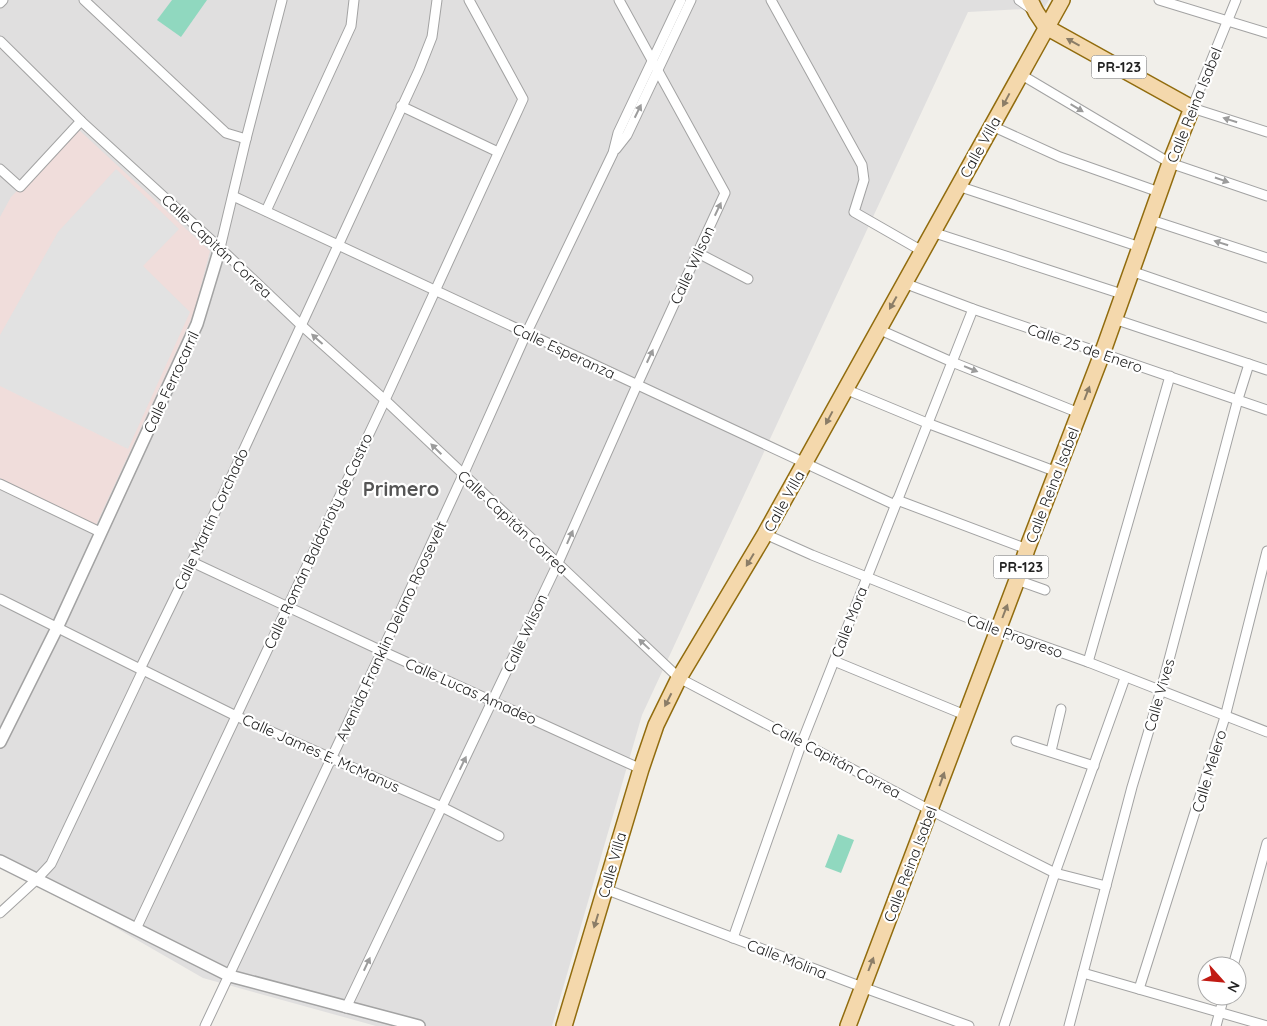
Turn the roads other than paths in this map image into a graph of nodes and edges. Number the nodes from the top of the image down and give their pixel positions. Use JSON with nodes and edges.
{"nodes":[{"id":1,"x":3,"y":0,"type":"edge"},
{"id":2,"x":84,"y":0,"type":"edge"},
{"id":3,"x":282,"y":0,"type":"edge"},
{"id":4,"x":354,"y":0,"type":"edge"},
{"id":5,"x":437,"y":0,"type":"edge"},
{"id":6,"x":469,"y":0,"type":"edge"},
{"id":7,"x":619,"y":0,"type":"edge"},
{"id":8,"x":681,"y":0,"type":"edge"},
{"id":9,"x":691,"y":0,"type":"edge"},
{"id":10,"x":772,"y":0,"type":"edge"},
{"id":11,"x":1018,"y":0,"type":"edge"},
{"id":12,"x":1062,"y":0,"type":"edge"},
{"id":13,"x":1159,"y":0,"type":"edge"},
{"id":14,"x":1236,"y":0,"type":"edge"},
{"id":15,"x":0,"y":3,"type":"edge"},
{"id":16,"x":1033,"y":6,"type":"edge"},
{"id":17,"x":1228,"y":22,"type":"junction"},
{"id":18,"x":1046,"y":27,"type":"junction"},
{"id":19,"x":1267,"y":33,"type":"edge"},
{"id":20,"x":0,"y":41,"type":"edge"},
{"id":21,"x":652,"y":60,"type":"junction"},
{"id":22,"x":658,"y":69,"type":"junction"},
{"id":23,"x":1020,"y":74,"type":"junction"},
{"id":24,"x":401,"y":106,"type":"junction"},
{"id":25,"x":1192,"y":108,"type":"junction"},
{"id":26,"x":81,"y":121,"type":"junction"},
{"id":27,"x":992,"y":126,"type":"junction"},
{"id":28,"x":1267,"y":132,"type":"edge"},
{"id":29,"x":246,"y":139,"type":"junction"},
{"id":30,"x":498,"y":152,"type":"junction"},
{"id":31,"x":613,"y":153,"type":"junction"},
{"id":32,"x":1170,"y":163,"type":"junction"},
{"id":33,"x":0,"y":169,"type":"edge"},
{"id":34,"x":958,"y":186,"type":"junction"},
{"id":35,"x":1159,"y":192,"type":"junction"},
{"id":36,"x":233,"y":196,"type":"junction"},
{"id":37,"x":1267,"y":196,"type":"edge"},
{"id":38,"x":266,"y":211,"type":"junction"},
{"id":39,"x":1151,"y":220,"type":"junction"},
{"id":40,"x":932,"y":232,"type":"junction"},
{"id":41,"x":337,"y":245,"type":"junction"},
{"id":42,"x":1140,"y":247,"type":"junction"},
{"id":43,"x":220,"y":248,"type":"junction"},
{"id":44,"x":922,"y":251,"type":"junction"},
{"id":45,"x":698,"y":253,"type":"junction"},
{"id":46,"x":1267,"y":258,"type":"edge"},
{"id":47,"x":1131,"y":271,"type":"junction"},
{"id":48,"x":748,"y":279,"type":"dead end"},
{"id":49,"x":904,"y":283,"type":"junction"},
{"id":50,"x":434,"y":290,"type":"junction"},
{"id":51,"x":1122,"y":294,"type":"junction"},
{"id":52,"x":972,"y":309,"type":"junction"},
{"id":53,"x":1267,"y":318,"type":"edge"},
{"id":54,"x":1114,"y":319,"type":"junction"},
{"id":55,"x":301,"y":325,"type":"junction"},
{"id":56,"x":878,"y":329,"type":"junction"},
{"id":57,"x":526,"y":334,"type":"junction"},
{"id":58,"x":1102,"y":354,"type":"junction"},
{"id":59,"x":952,"y":362,"type":"junction"},
{"id":60,"x":1249,"y":364,"type":"junction"},
{"id":61,"x":1267,"y":370,"type":"edge"},
{"id":62,"x":1170,"y":376,"type":"junction"},
{"id":63,"x":637,"y":385,"type":"junction"},
{"id":64,"x":845,"y":389,"type":"junction"},
{"id":65,"x":1238,"y":399,"type":"junction"},
{"id":66,"x":385,"y":400,"type":"junction"},
{"id":67,"x":1267,"y":410,"type":"edge"},
{"id":68,"x":1079,"y":413,"type":"junction"},
{"id":69,"x":927,"y":423,"type":"junction"},
{"id":70,"x":805,"y":462,"type":"junction"},
{"id":71,"x":1056,"y":472,"type":"junction"},
{"id":72,"x":464,"y":475,"type":"junction"},
{"id":73,"x":0,"y":484,"type":"edge"},
{"id":74,"x":896,"y":502,"type":"junction"},
{"id":75,"x":100,"y":532,"type":"junction"},
{"id":76,"x":765,"y":534,"type":"junction"},
{"id":77,"x":1028,"y":549,"type":"junction"},
{"id":78,"x":1267,"y":551,"type":"edge"},
{"id":79,"x":192,"y":562,"type":"junction"},
{"id":80,"x":558,"y":563,"type":"junction"},
{"id":81,"x":866,"y":576,"type":"junction"},
{"id":82,"x":1017,"y":580,"type":"junction"},
{"id":83,"x":1044,"y":590,"type":"dead end"},
{"id":84,"x":0,"y":599,"type":"edge"},
{"id":85,"x":287,"y":606,"type":"junction"},
{"id":86,"x":57,"y":628,"type":"junction"},
{"id":87,"x":998,"y":630,"type":"junction"},
{"id":88,"x":382,"y":651,"type":"junction"},
{"id":89,"x":834,"y":661,"type":"junction"},
{"id":90,"x":1088,"y":662,"type":"junction"},
{"id":91,"x":141,"y":669,"type":"junction"},
{"id":92,"x":679,"y":678,"type":"junction"},
{"id":93,"x":1125,"y":678,"type":"junction"},
{"id":94,"x":1161,"y":690,"type":"junction"},
{"id":95,"x":493,"y":701,"type":"junction"},
{"id":96,"x":1062,"y":709,"type":"dead end"},
{"id":97,"x":965,"y":715,"type":"junction"},
{"id":98,"x":236,"y":716,"type":"junction"},
{"id":99,"x":1225,"y":717,"type":"junction"},
{"id":100,"x":1267,"y":732,"type":"edge"},
{"id":101,"x":1016,"y":741,"type":"dead end"},
{"id":102,"x":0,"y":742,"type":"edge"},
{"id":103,"x":802,"y":742,"type":"junction"},
{"id":104,"x":1051,"y":751,"type":"junction"},
{"id":105,"x":331,"y":758,"type":"junction"},
{"id":106,"x":1094,"y":766,"type":"junction"},
{"id":107,"x":641,"y":768,"type":"junction"},
{"id":108,"x":442,"y":807,"type":"junction"},
{"id":109,"x":930,"y":810,"type":"junction"},
{"id":110,"x":499,"y":836,"type":"dead end"},
{"id":111,"x":1267,"y":843,"type":"edge"},
{"id":112,"x":0,"y":861,"type":"edge"},
{"id":113,"x":1055,"y":873,"type":"junction"},
{"id":114,"x":36,"y":880,"type":"junction"},
{"id":115,"x":1106,"y":886,"type":"junction"},
{"id":116,"x":605,"y":889,"type":"junction"},
{"id":117,"x":0,"y":913,"type":"edge"},
{"id":118,"x":136,"y":929,"type":"junction"},
{"id":119,"x":734,"y":938,"type":"junction"},
{"id":120,"x":1236,"y":956,"type":"edge"},
{"id":121,"x":1083,"y":973,"type":"junction"},
{"id":122,"x":230,"y":976,"type":"junction"},
{"id":123,"x":862,"y":987,"type":"junction"},
{"id":124,"x":1139,"y":989,"type":"junction"},
{"id":125,"x":1222,"y":1006,"type":"edge"},
{"id":126,"x":346,"y":1008,"type":"junction"},
{"id":127,"x":1220,"y":1012,"type":"junction"},
{"id":128,"x":205,"y":1026,"type":"edge"},
{"id":129,"x":418,"y":1026,"type":"edge"},
{"id":130,"x":564,"y":1026,"type":"edge"},
{"id":131,"x":848,"y":1026,"type":"edge"},
{"id":132,"x":969,"y":1026,"type":"edge"},
{"id":133,"x":1004,"y":1026,"type":"edge"},
{"id":134,"x":1069,"y":1026,"type":"edge"},
{"id":135,"x":1216,"y":1026,"type":"edge"},
{"id":136,"x":1267,"y":1026,"type":"edge"}],
"edges":[{"from":1,"to":15,"type":"street"},
{"from":2,"to":29,"type":"street"},
{"from":3,"to":29,"type":"street","name":"Calle Ferrocarril"},
{"from":4,"to":38,"type":"street"},
{"from":5,"to":24,"type":"street","name":"Calle Martín Corchado"},
{"from":6,"to":30,"type":"street","name":"Calle Román Baldorioty de Castro"},
{"from":7,"to":21,"type":"street"},
{"from":8,"to":21,"type":"street","name":"Avenida Franklin Delano Roosevelt"},
{"from":9,"to":22,"type":"street","name":"Avenida Franklin Delano Roosevelt"},
{"from":10,"to":44,"type":"street"},
{"from":11,"to":16,"type":"street"},
{"from":12,"to":18,"type":"main road","name":"Calle Villa"},
{"from":13,"to":17,"type":"street"},
{"from":14,"to":17,"type":"street","name":"Calle Reina Isabel"},
{"from":16,"to":18,"type":"main road"},
{"from":17,"to":19,"type":"street"},
{"from":17,"to":25,"type":"street","name":"Calle Reina Isabel"},
{"from":18,"to":23,"type":"main road","name":"Calle Villa"},
{"from":25,"to":18,"type":"main road","number":"PR-123","one_way":true},
{"from":20,"to":26,"type":"street","name":"Calle Capitán Correa"},
{"from":21,"to":22,"type":"street"},
{"from":21,"to":31,"type":"street","name":"Avenida Franklin Delano Roosevelt"},
{"from":31,"to":22,"type":"street","name":"Avenida Franklin Delano Roosevelt","one_way":true},
{"from":45,"to":22,"type":"street","name":"Calle Wilson","one_way":true},
{"from":23,"to":27,"type":"main road","name":"Calle Villa","one_way":true},
{"from":23,"to":32,"type":"street","one_way":true},
{"from":24,"to":30,"type":"street"},
{"from":24,"to":41,"type":"street","name":"Calle Martín Corchado"},
{"from":28,"to":25,"type":"street","one_way":true},
{"from":25,"to":32,"type":"main road","name":"Calle Reina Isabel","number":"PR-123"},
{"from":26,"to":33,"type":"street"},
{"from":26,"to":43,"type":"street","name":"Calle Capitán Correa"},
{"from":27,"to":34,"type":"main road","name":"Calle Villa"},
{"from":27,"to":35,"type":"street"},
{"from":29,"to":36,"type":"street","name":"Calle Ferrocarril"},
{"from":30,"to":50,"type":"street","name":"Calle Román Baldorioty de Castro"},
{"from":31,"to":57,"type":"street","name":"Avenida Franklin Delano Roosevelt"},
{"from":32,"to":35,"type":"main road","name":"Calle Reina Isabel","number":"PR-123"},
{"from":32,"to":37,"type":"street","one_way":true},
{"from":34,"to":40,"type":"main road","name":"Calle Villa"},
{"from":34,"to":42,"type":"street"},
{"from":35,"to":39,"type":"main road","name":"Calle Reina Isabel","number":"PR-123"},
{"from":36,"to":38,"type":"street","name":"Calle Esperanza"},
{"from":36,"to":43,"type":"street","name":"Calle Ferrocarril"},
{"from":38,"to":41,"type":"street","name":"Calle Esperanza"},
{"from":39,"to":42,"type":"main road","name":"Calle Reina Isabel","number":"PR-123"},
{"from":46,"to":39,"type":"street","one_way":true},
{"from":40,"to":44,"type":"main road","name":"Calle Villa"},
{"from":40,"to":51,"type":"street"},
{"from":41,"to":50,"type":"street","name":"Calle Esperanza"},
{"from":41,"to":55,"type":"street","name":"Calle Martín Corchado"},
{"from":42,"to":47,"type":"main road","name":"Calle Reina Isabel","number":"PR-123"},
{"from":43,"to":55,"type":"street","name":"Calle Capitán Correa"},
{"from":43,"to":75,"type":"street","name":"Calle Ferrocarril"},
{"from":44,"to":49,"type":"main road","name":"Calle Villa"},
{"from":45,"to":48,"type":"street"},
{"from":63,"to":45,"type":"street","name":"Calle Wilson","one_way":true},
{"from":47,"to":51,"type":"main road","name":"Calle Reina Isabel","number":"PR-123"},
{"from":47,"to":53,"type":"street"},
{"from":49,"to":52,"type":"street","name":"Calle 25 de Enero"},
{"from":49,"to":56,"type":"main road","name":"Calle Villa","one_way":true},
{"from":50,"to":57,"type":"street","name":"Calle Esperanza"},
{"from":50,"to":66,"type":"street","name":"Calle Román Baldorioty de Castro"},
{"from":51,"to":54,"type":"main road","name":"Calle Reina Isabel","number":"PR-123"},
{"from":52,"to":58,"type":"street","name":"Calle 25 de Enero"},
{"from":52,"to":59,"type":"street","name":"Calle Mora"},
{"from":54,"to":58,"type":"main road","name":"Calle Reina Isabel","number":"PR-123"},
{"from":54,"to":60,"type":"street"},
{"from":66,"to":55,"type":"street","name":"Calle Capitán Correa","one_way":true},
{"from":55,"to":79,"type":"street","name":"Calle Martín Corchado"},
{"from":56,"to":59,"type":"street"},
{"from":56,"to":64,"type":"main road","name":"Calle Villa"},
{"from":57,"to":63,"type":"street","name":"Calle Esperanza"},
{"from":57,"to":72,"type":"street","name":"Avenida Franklin Delano Roosevelt"},
{"from":58,"to":62,"type":"street","name":"Calle 25 de Enero"},
{"from":68,"to":58,"type":"main road","name":"Calle Reina Isabel","number":"PR-123","one_way":true},
{"from":59,"to":68,"type":"street","one_way":true},
{"from":59,"to":69,"type":"street","name":"Calle Mora"},
{"from":60,"to":61,"type":"street"},
{"from":60,"to":65,"type":"street","name":"Calle Vives"},
{"from":62,"to":65,"type":"street","name":"Calle 25 de Enero"},
{"from":62,"to":90,"type":"street"},
{"from":63,"to":70,"type":"street","name":"Calle Esperanza"},
{"from":80,"to":63,"type":"street","name":"Calle Wilson","one_way":true},
{"from":64,"to":69,"type":"street"},
{"from":64,"to":70,"type":"main road","name":"Calle Villa","one_way":true},
{"from":65,"to":67,"type":"street","name":"Calle 25 de Enero"},
{"from":65,"to":94,"type":"street","name":"Calle Vives"},
{"from":72,"to":66,"type":"street","name":"Calle Capitán Correa","one_way":true},
{"from":66,"to":85,"type":"street","name":"Calle Román Baldorioty de Castro"},
{"from":68,"to":71,"type":"main road","name":"Calle Reina Isabel","number":"PR-123"},
{"from":69,"to":71,"type":"street"},
{"from":69,"to":74,"type":"street","name":"Calle Mora"},
{"from":70,"to":74,"type":"street","name":"Calle Esperanza"},
{"from":70,"to":76,"type":"main road","name":"Calle Villa"},
{"from":71,"to":77,"type":"main road","name":"Calle Reina Isabel","number":"PR-123"},
{"from":72,"to":80,"type":"street","name":"Calle Capitán Correa"},
{"from":72,"to":88,"type":"street","name":"Avenida Franklin Delano Roosevelt"},
{"from":73,"to":75,"type":"street"},
{"from":74,"to":77,"type":"street","name":"Calle Esperanza"},
{"from":74,"to":81,"type":"street","name":"Calle Mora"},
{"from":75,"to":86,"type":"street","name":"Calle Ferrocarril"},
{"from":76,"to":81,"type":"street","name":"Calle Progreso"},
{"from":76,"to":92,"type":"main road","name":"Calle Villa","one_way":true},
{"from":77,"to":82,"type":"main road","name":"Calle Reina Isabel","number":"PR-123"},
{"from":78,"to":99,"type":"street","name":"Calle Melero"},
{"from":79,"to":85,"type":"street","name":"Calle Lucas Amadeo"},
{"from":79,"to":91,"type":"street","name":"Calle Martín Corchado"},
{"from":92,"to":80,"type":"street","name":"Calle Capitán Correa","one_way":true},
{"from":80,"to":95,"type":"street","name":"Calle Wilson"},
{"from":81,"to":87,"type":"street","name":"Calle Progreso"},
{"from":81,"to":89,"type":"street","name":"Calle Mora"},
{"from":82,"to":83,"type":"street"},
{"from":87,"to":82,"type":"main road","name":"Calle Reina Isabel","number":"PR-123","one_way":true},
{"from":84,"to":86,"type":"street","name":"Calle James E. McManus"},
{"from":85,"to":88,"type":"street","name":"Calle Lucas Amadeo"},
{"from":85,"to":98,"type":"street","name":"Calle Román Baldorioty de Castro"},
{"from":86,"to":91,"type":"street","name":"Calle James E. McManus"},
{"from":86,"to":102,"type":"street","name":"Calle Ferrocarril"},
{"from":87,"to":90,"type":"street","name":"Calle Progreso"},
{"from":87,"to":97,"type":"main road","name":"Calle Reina Isabel","number":"PR-123"},
{"from":88,"to":95,"type":"street","name":"Calle Lucas Amadeo"},
{"from":88,"to":105,"type":"street","name":"Avenida Franklin Delano Roosevelt"},
{"from":89,"to":97,"type":"street"},
{"from":89,"to":103,"type":"street","name":"Calle Mora"},
{"from":90,"to":93,"type":"street","name":"Calle Progreso"},
{"from":91,"to":98,"type":"street","name":"Calle James E. McManus"},
{"from":91,"to":114,"type":"street","name":"Calle Martín Corchado"},
{"from":92,"to":103,"type":"street","name":"Calle Capitán Correa"},
{"from":92,"to":107,"type":"main road","name":"Calle Villa","one_way":true},
{"from":93,"to":94,"type":"street","name":"Calle Progreso"},
{"from":93,"to":106,"type":"street"},
{"from":94,"to":99,"type":"street","name":"Calle Progreso"},
{"from":94,"to":115,"type":"street","name":"Calle Vives"},
{"from":95,"to":107,"type":"street","name":"Calle Lucas Amadeo"},
{"from":108,"to":95,"type":"street","name":"Calle Wilson","one_way":true},
{"from":96,"to":104,"type":"street"},
{"from":109,"to":97,"type":"main road","name":"Calle Reina Isabel","number":"PR-123","one_way":true},
{"from":98,"to":105,"type":"street","name":"Calle James E. McManus"},
{"from":98,"to":118,"type":"street","name":"Calle Román Baldorioty de Castro"},
{"from":99,"to":100,"type":"street","name":"Calle Progreso"},
{"from":99,"to":124,"type":"street","name":"Calle Melero"},
{"from":101,"to":104,"type":"street"},
{"from":103,"to":109,"type":"street","name":"Calle Capitán Correa"},
{"from":103,"to":119,"type":"street","name":"Calle Mora"},
{"from":104,"to":106,"type":"street"},
{"from":105,"to":108,"type":"street","name":"Calle James E. McManus"},
{"from":105,"to":122,"type":"street","name":"Avenida Franklin Delano Roosevelt"},
{"from":106,"to":113,"type":"street"},
{"from":107,"to":116,"type":"main road","name":"Calle Villa"},
{"from":108,"to":110,"type":"street","name":"Calle James E. McManus"},
{"from":126,"to":108,"type":"street","name":"Calle Wilson","one_way":true},
{"from":109,"to":113,"type":"street","name":"Calle Capitán Correa"},
{"from":123,"to":109,"type":"main road","name":"Calle Reina Isabel","number":"PR-123","one_way":true},
{"from":111,"to":120,"type":"street"},
{"from":112,"to":114,"type":"street"},
{"from":113,"to":115,"type":"street","name":"Calle Capitán Correa"},
{"from":113,"to":133,"type":"street"},
{"from":114,"to":117,"type":"street","name":"Calle Martín Corchado"},
{"from":114,"to":118,"type":"street"},
{"from":115,"to":121,"type":"street","name":"Calle Vives"},
{"from":116,"to":119,"type":"street","name":"Calle Molina"},
{"from":116,"to":130,"type":"main road","name":"Calle Villa","one_way":true},
{"from":118,"to":122,"type":"street"},
{"from":119,"to":123,"type":"street","name":"Calle Molina"},
{"from":121,"to":124,"type":"street"},
{"from":121,"to":134,"type":"street","name":"Calle Vives"},
{"from":122,"to":126,"type":"street"},
{"from":122,"to":128,"type":"street","name":"Avenida Franklin Delano Roosevelt"},
{"from":123,"to":131,"type":"main road","name":"Calle Reina Isabel","number":"PR-123"},
{"from":123,"to":132,"type":"street","name":"Calle Molina"},
{"from":124,"to":127,"type":"street"},
{"from":125,"to":127,"type":"street"},
{"from":126,"to":129,"type":"street"},
{"from":127,"to":135,"type":"street"},
{"from":127,"to":136,"type":"street"}]}
